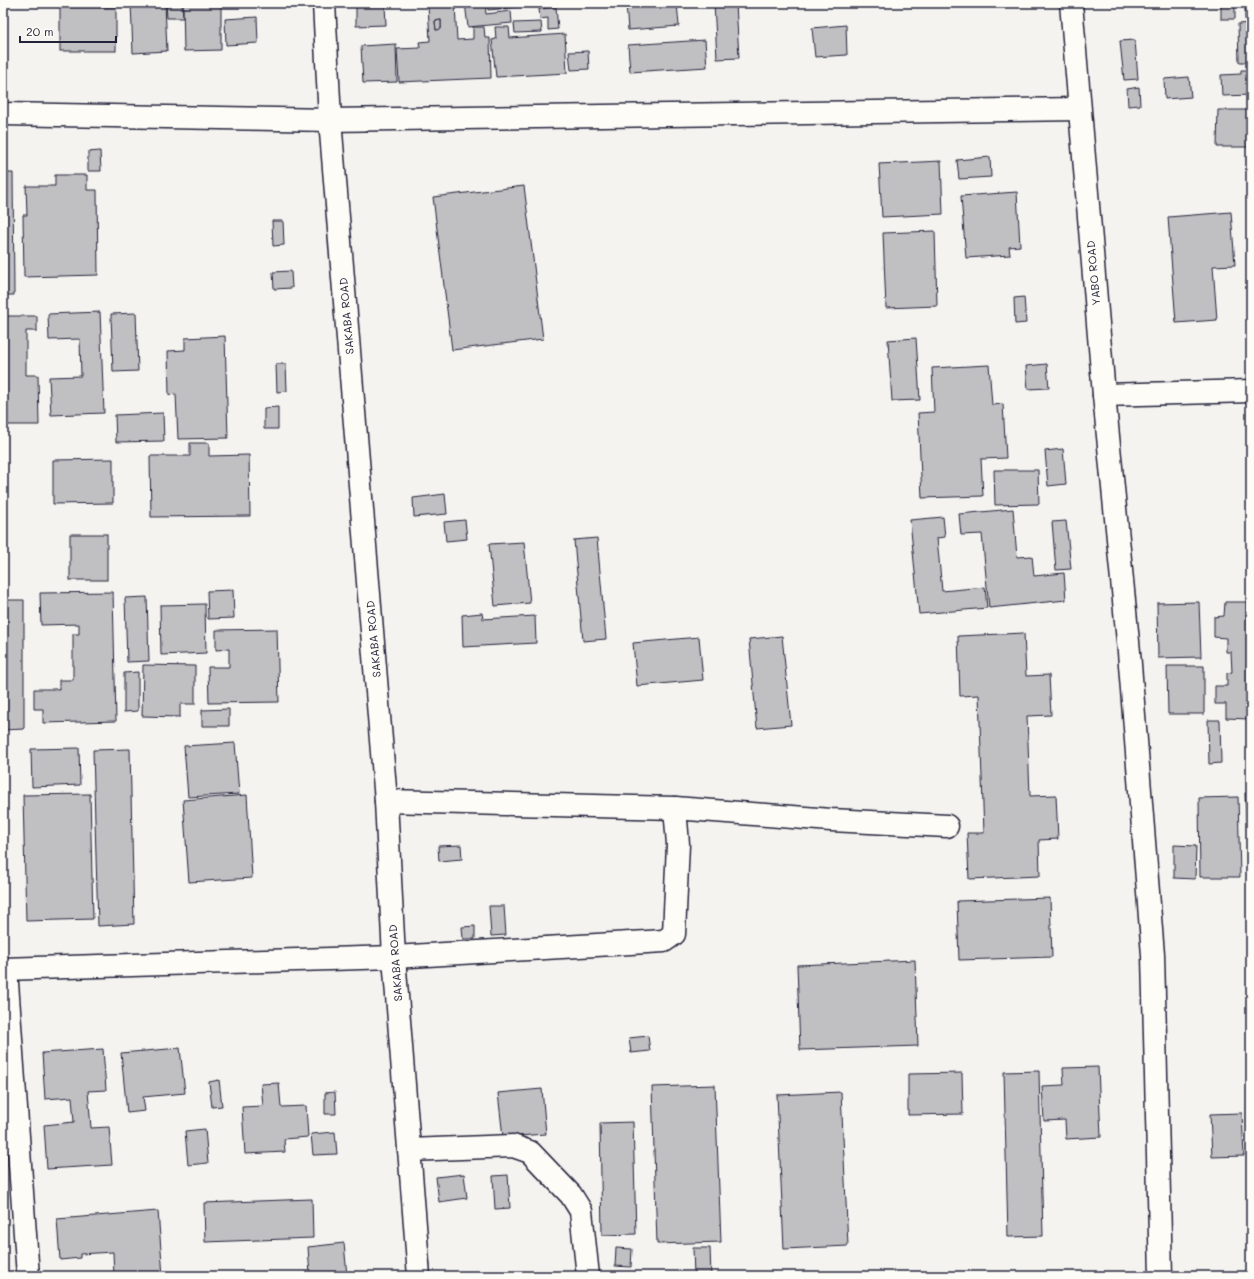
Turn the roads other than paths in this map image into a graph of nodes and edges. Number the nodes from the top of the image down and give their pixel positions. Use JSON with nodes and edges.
{"nodes":[{"id":1,"x":324,"y":3,"type":"edge"},
{"id":2,"x":1071,"y":3,"type":"edge"},
{"id":3,"x":1079,"y":109,"type":"junction"},
{"id":4,"x":3,"y":114,"type":"edge"},
{"id":5,"x":330,"y":120,"type":"junction"},
{"id":6,"x":1251,"y":391,"type":"edge"},
{"id":7,"x":1104,"y":395,"type":"junction"},
{"id":8,"x":386,"y":801,"type":"junction"},
{"id":9,"x":675,"y":808,"type":"junction"},
{"id":10,"x":947,"y":826,"type":"dead end"},
{"id":11,"x":394,"y":958,"type":"junction"},
{"id":12,"x":5,"y":969,"type":"edge"},
{"id":13,"x":409,"y":1150,"type":"junction"},
{"id":14,"x":28,"y":1276,"type":"edge"},
{"id":15,"x":419,"y":1276,"type":"edge"},
{"id":16,"x":588,"y":1276,"type":"edge"},
{"id":17,"x":1161,"y":1276,"type":"edge"}],
"edges":[{"from":1,"to":5,"type":"street","name":"SAKABA ROAD"},
{"from":2,"to":3,"type":"street","name":"YABO ROAD"},
{"from":3,"to":5,"type":"street"},
{"from":3,"to":7,"type":"street","name":"YABO ROAD"},
{"from":4,"to":5,"type":"street"},
{"from":5,"to":8,"type":"street","name":"SAKABA ROAD"},
{"from":6,"to":7,"type":"street"},
{"from":7,"to":17,"type":"street","name":"YABO ROAD"},
{"from":8,"to":9,"type":"street"},
{"from":8,"to":11,"type":"street","name":"SAKABA ROAD"},
{"from":9,"to":10,"type":"street"},
{"from":9,"to":11,"type":"street"},
{"from":11,"to":12,"type":"street"},
{"from":11,"to":13,"type":"street","name":"SAKABA ROAD"},
{"from":12,"to":14,"type":"street"},
{"from":13,"to":15,"type":"street","name":"SAKABA ROAD"},
{"from":13,"to":16,"type":"street"}]}
